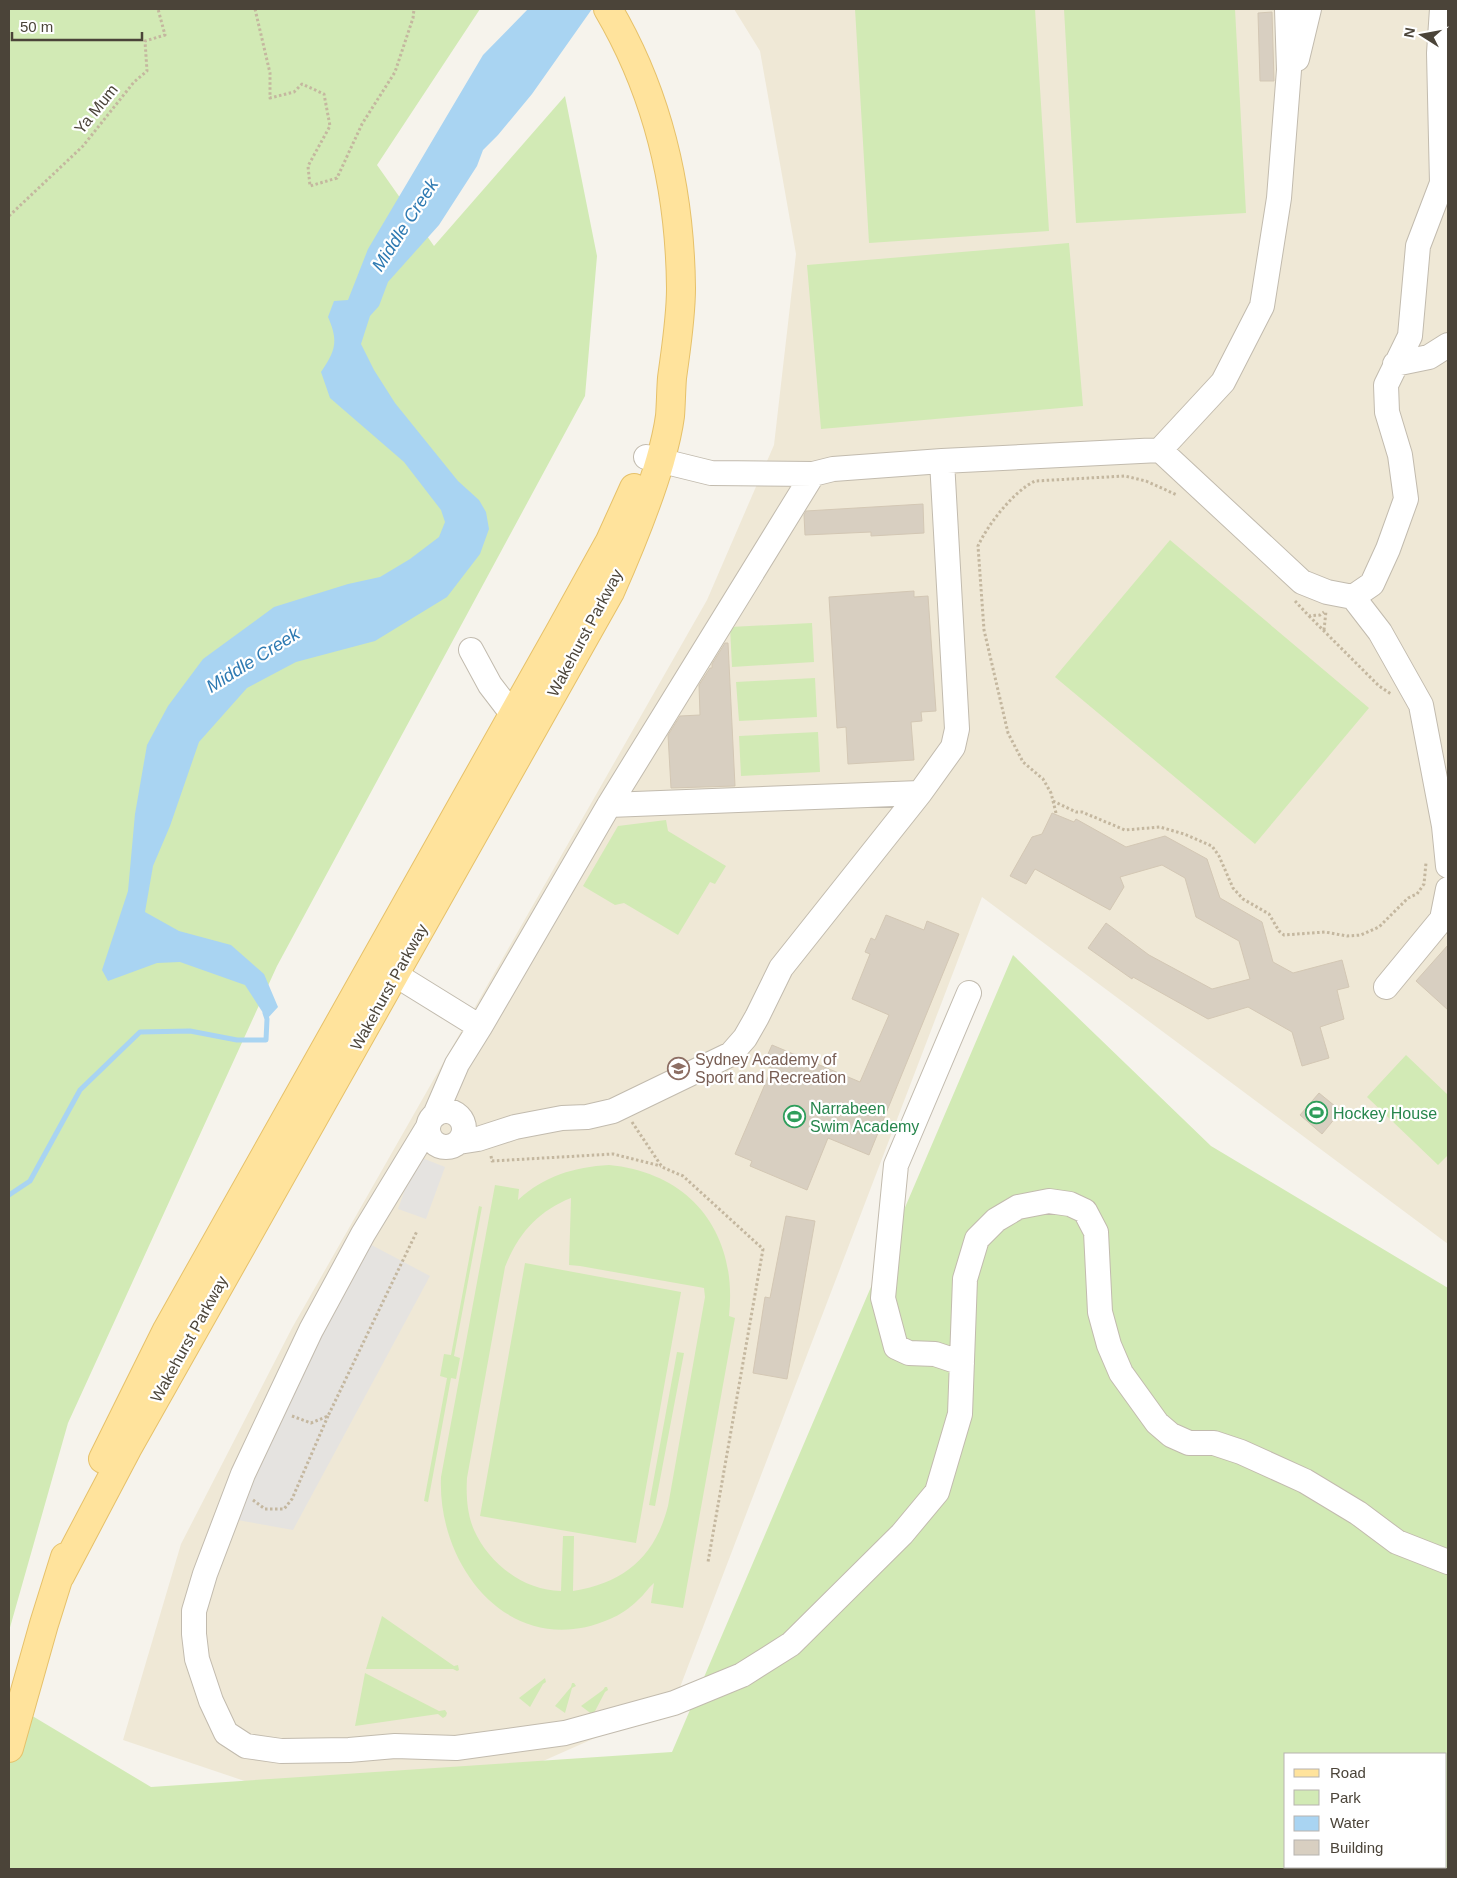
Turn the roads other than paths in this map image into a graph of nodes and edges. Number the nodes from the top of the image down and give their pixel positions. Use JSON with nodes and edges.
{"nodes":[{"id":1,"x":1287,"y":9,"type":"edge"},
{"id":2,"x":1308,"y":9,"type":"edge"},
{"id":3,"x":1442,"y":9,"type":"edge"},
{"id":4,"x":612,"y":16,"type":"edge"},
{"id":5,"x":1286,"y":112,"type":"junction"},
{"id":6,"x":1448,"y":345,"type":"edge"},
{"id":7,"x":1395,"y":364,"type":"junction"},
{"id":8,"x":1160,"y":450,"type":"junction"},
{"id":9,"x":653,"y":458,"type":"junction"},
{"id":10,"x":942,"y":461,"type":"junction"},
{"id":11,"x":813,"y":474,"type":"junction"},
{"id":12,"x":1353,"y":597,"type":"junction"},
{"id":13,"x":471,"y":650,"type":"dead end"},
{"id":14,"x":513,"y":715,"type":"junction"},
{"id":15,"x":498,"y":742,"type":"junction"},
{"id":16,"x":920,"y":793,"type":"junction"},
{"id":17,"x":609,"y":805,"type":"junction"},
{"id":18,"x":1437,"y":863,"type":"edge"},
{"id":19,"x":1448,"y":889,"type":"edge"},
{"id":20,"x":396,"y":975,"type":"junction"},
{"id":21,"x":1386,"y":987,"type":"dead end"},
{"id":22,"x":358,"y":990,"type":"junction"},
{"id":23,"x":969,"y":993,"type":"dead end"},
{"id":24,"x":480,"y":1027,"type":"junction"},
{"id":25,"x":444,"y":1118,"type":"junction"},
{"id":26,"x":515,"y":1127,"type":"junction"},
{"id":27,"x":458,"y":1142,"type":"junction"},
{"id":28,"x":962,"y":1362,"type":"junction"},
{"id":29,"x":1448,"y":1562,"type":"edge"},
{"id":30,"x":60,"y":1576,"type":"junction"},
{"id":31,"x":9,"y":1748,"type":"edge"}],
"edges":[{"from":1,"to":5,"type":"street"},
{"from":2,"to":5,"type":"street"},
{"from":3,"to":7,"type":"street"},
{"from":4,"to":9,"type":"main road","name":"Wakehurst Parkway"},
{"from":5,"to":8,"type":"street"},
{"from":6,"to":7,"type":"street"},
{"from":7,"to":12,"type":"street"},
{"from":8,"to":10,"type":"street"},
{"from":8,"to":12,"type":"street"},
{"from":9,"to":11,"type":"street"},
{"from":9,"to":14,"type":"main road","name":"Wakehurst Parkway"},
{"from":9,"to":20,"type":"main road","name":"Wakehurst Parkway"},
{"from":10,"to":11,"type":"street"},
{"from":10,"to":16,"type":"street"},
{"from":11,"to":17,"type":"street"},
{"from":12,"to":18,"type":"street"},
{"from":13,"to":14,"type":"street"},
{"from":14,"to":15,"type":"main road","name":"Wakehurst Parkway"},
{"from":15,"to":20,"type":"street"},
{"from":15,"to":22,"type":"main road","name":"Wakehurst Parkway"},
{"from":16,"to":17,"type":"street"},
{"from":16,"to":26,"type":"street"},
{"from":17,"to":24,"type":"street"},
{"from":19,"to":21,"type":"street"},
{"from":20,"to":22,"type":"street"},
{"from":20,"to":24,"type":"street"},
{"from":20,"to":30,"type":"main road","name":"Wakehurst Parkway"},
{"from":22,"to":30,"type":"main road","name":"Wakehurst Parkway"},
{"from":23,"to":28,"type":"street"},
{"from":24,"to":25,"type":"street"},
{"from":25,"to":26,"type":"street"},
{"from":25,"to":27,"type":"street"},
{"from":25,"to":27,"type":"street"},
{"from":25,"to":28,"type":"street"},
{"from":26,"to":27,"type":"street"},
{"from":28,"to":29,"type":"street"},
{"from":30,"to":31,"type":"main road","name":"Wakehurst Parkway"}]}
